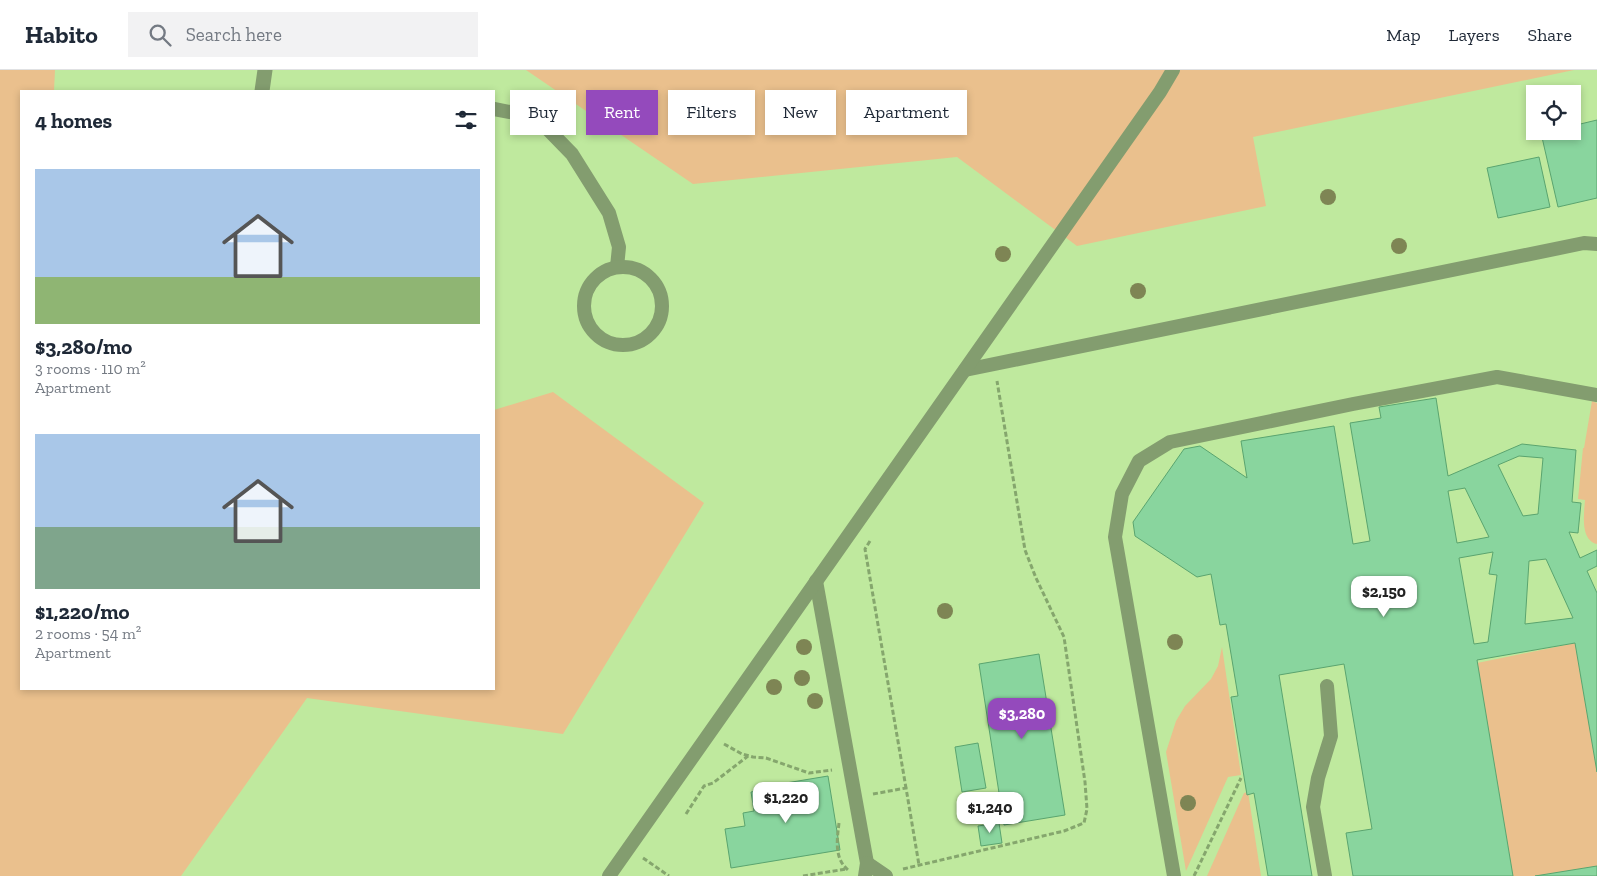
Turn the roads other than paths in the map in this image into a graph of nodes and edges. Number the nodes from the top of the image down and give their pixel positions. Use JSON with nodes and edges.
{"nodes":[{"id":1,"x":265,"y":70,"type":"edge"},
{"id":2,"x":1173,"y":70,"type":"edge"},
{"id":3,"x":262,"y":90,"type":"edge"},
{"id":4,"x":495,"y":109,"type":"edge"},
{"id":5,"x":1597,"y":244,"type":"edge"},
{"id":6,"x":617,"y":267,"type":"junction"},
{"id":7,"x":965,"y":370,"type":"junction"},
{"id":8,"x":1597,"y":395,"type":"edge"},
{"id":9,"x":816,"y":581,"type":"junction"},
{"id":10,"x":1327,"y":686,"type":"dead end"},
{"id":11,"x":866,"y":869,"type":"edge"},
{"id":12,"x":884,"y":875,"type":"edge"},
{"id":13,"x":609,"y":876,"type":"edge"},
{"id":14,"x":1174,"y":876,"type":"edge"},
{"id":15,"x":1325,"y":876,"type":"edge"}],
"edges":[{"from":1,"to":3,"type":"street"},
{"from":2,"to":7,"type":"lane"},
{"from":4,"to":6,"type":"lane"},
{"from":5,"to":7,"type":"lane"},
{"from":6,"to":6,"type":"lane"},
{"from":7,"to":9,"type":"lane"},
{"from":8,"to":14,"type":"lane"},
{"from":9,"to":11,"type":"lane"},
{"from":9,"to":13,"type":"lane"},
{"from":10,"to":15,"type":"lane"},
{"from":11,"to":12,"type":"lane"}]}
